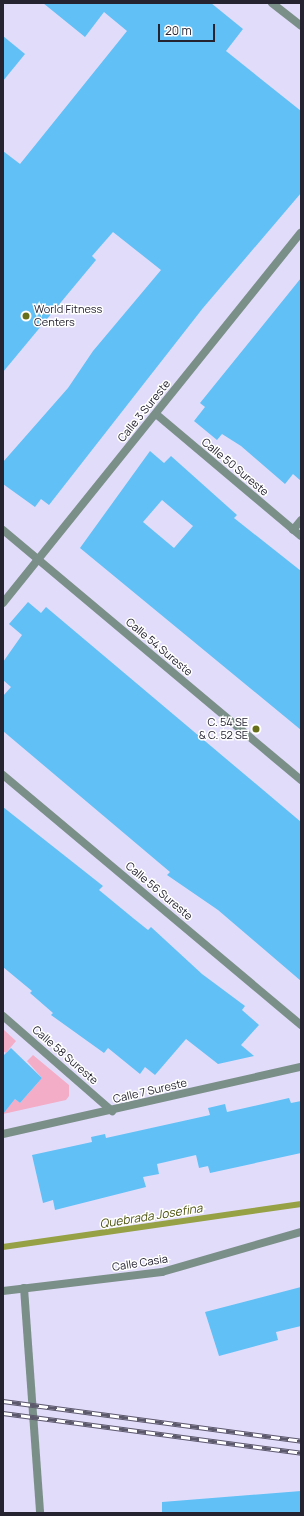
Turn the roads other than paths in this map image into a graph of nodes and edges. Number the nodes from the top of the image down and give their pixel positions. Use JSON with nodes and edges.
{"nodes":[{"id":1,"x":272,"y":3,"type":"edge"},
{"id":2,"x":301,"y":26,"type":"edge"},
{"id":3,"x":301,"y":233,"type":"edge"},
{"id":4,"x":156,"y":414,"type":"junction"},
{"id":5,"x":301,"y":520,"type":"edge"},
{"id":6,"x":3,"y":530,"type":"edge"},
{"id":7,"x":293,"y":530,"type":"junction"},
{"id":8,"x":301,"y":536,"type":"edge"},
{"id":9,"x":38,"y":560,"type":"junction"},
{"id":10,"x":3,"y":603,"type":"edge"},
{"id":11,"x":3,"y":775,"type":"edge"},
{"id":12,"x":301,"y":780,"type":"edge"},
{"id":13,"x":3,"y":1016,"type":"edge"},
{"id":14,"x":301,"y":1025,"type":"edge"},
{"id":15,"x":301,"y":1067,"type":"edge"},
{"id":16,"x":112,"y":1111,"type":"junction"},
{"id":17,"x":3,"y":1134,"type":"edge"},
{"id":18,"x":301,"y":1232,"type":"edge"},
{"id":19,"x":24,"y":1288,"type":"junction"},
{"id":20,"x":3,"y":1291,"type":"edge"},
{"id":21,"x":40,"y":1513,"type":"edge"}],
"edges":[{"from":1,"to":2,"type":"street"},
{"from":3,"to":4,"type":"street","name":"Calle 3 Sureste"},
{"from":4,"to":7,"type":"street","name":"Calle 50 Sureste"},
{"from":4,"to":9,"type":"street","name":"Calle 3 Sureste"},
{"from":5,"to":7,"type":"street"},
{"from":6,"to":9,"type":"street","name":"Calle 54 Sureste"},
{"from":7,"to":8,"type":"street","name":"Calle 50 Sureste"},
{"from":9,"to":10,"type":"street","name":"Calle 3 Sureste"},
{"from":9,"to":12,"type":"street","name":"Calle 54 Sureste"},
{"from":11,"to":14,"type":"street","name":"Calle 56 Sureste"},
{"from":13,"to":16,"type":"street","name":"Calle 58 Sureste"},
{"from":15,"to":16,"type":"street","name":"Calle 7 Sureste"},
{"from":16,"to":17,"type":"street","name":"Calle 7 Sureste"},
{"from":18,"to":19,"type":"street","name":"Calle Casia"},
{"from":19,"to":20,"type":"street","name":"Calle Casia"},
{"from":19,"to":21,"type":"street"}]}
